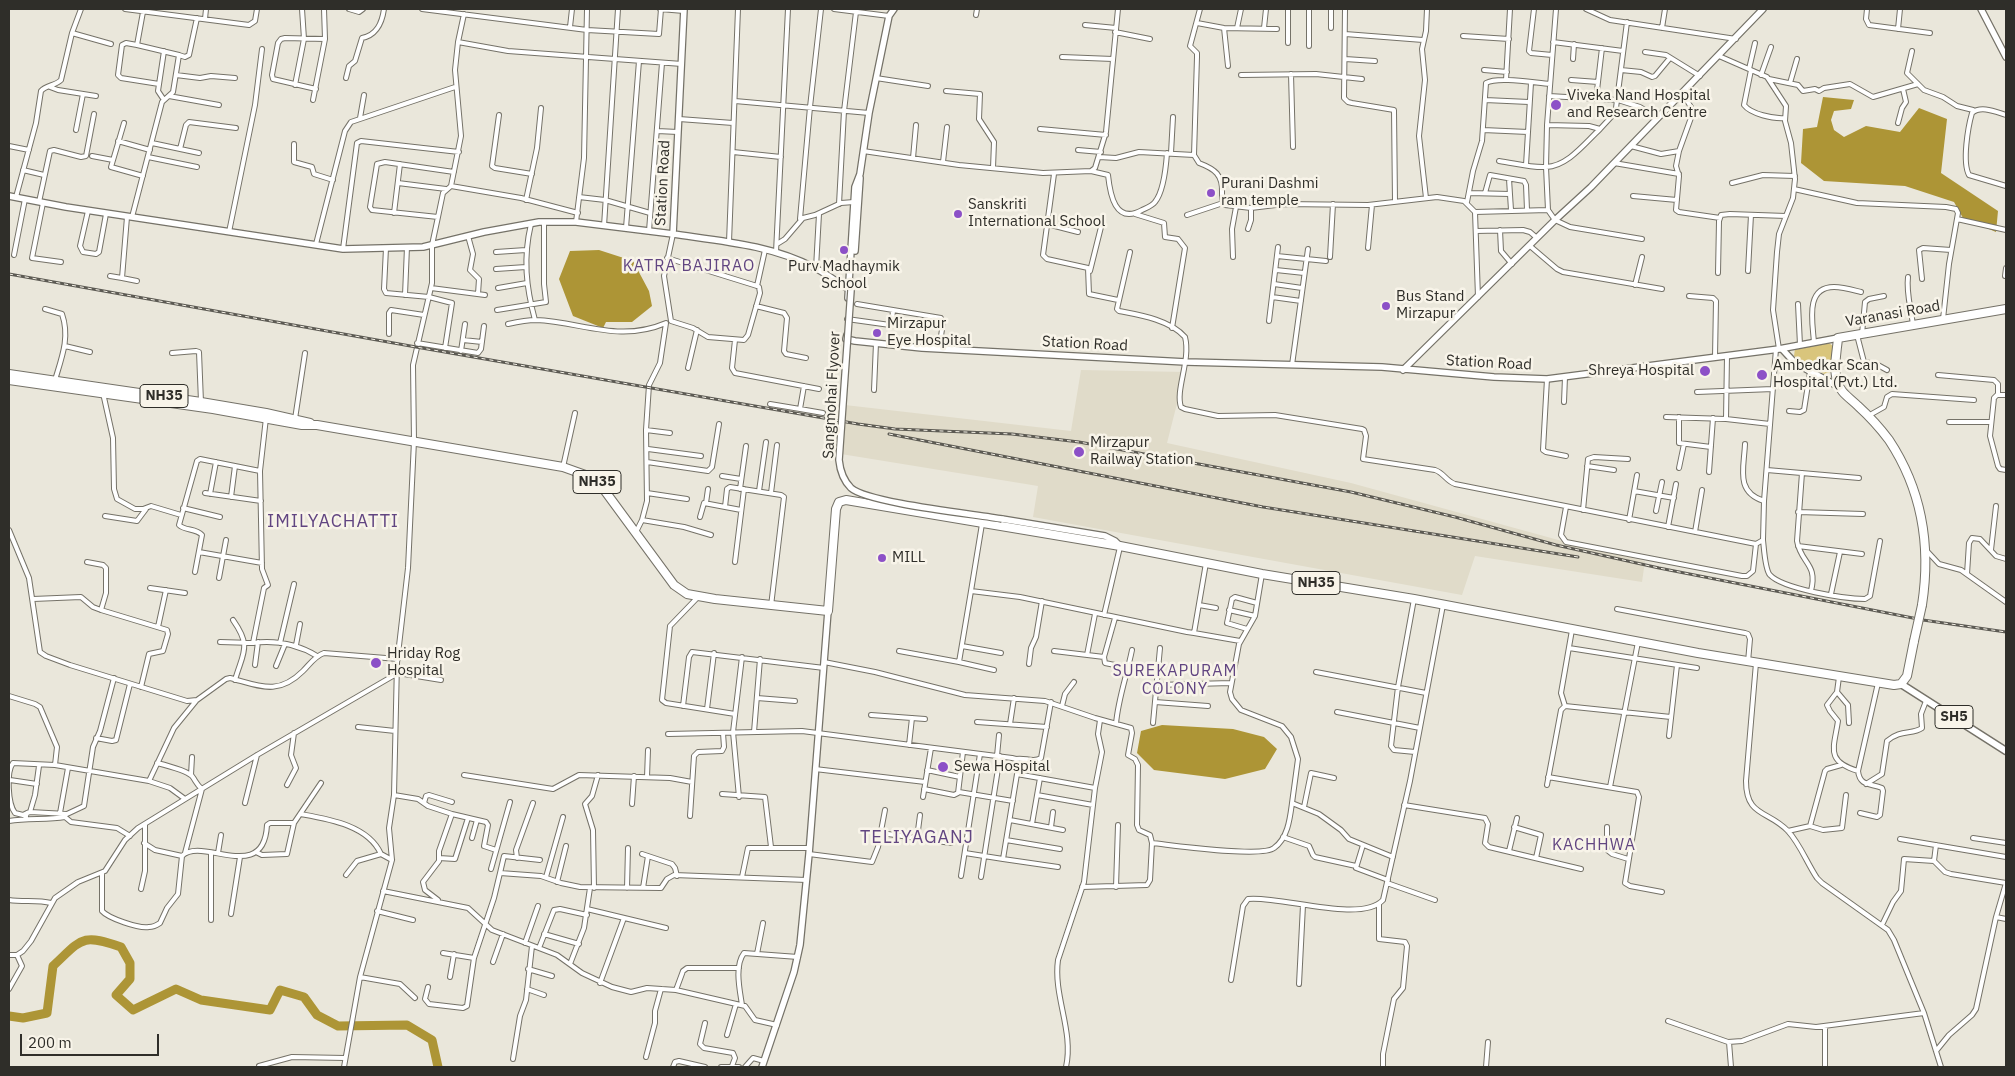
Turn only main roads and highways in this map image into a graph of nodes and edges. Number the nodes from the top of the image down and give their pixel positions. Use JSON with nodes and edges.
{"nodes":[{"id":1,"x":2006,"y":308,"type":"edge"},
{"id":2,"x":9,"y":374,"type":"edge"},
{"id":3,"x":9,"y":380,"type":"edge"},
{"id":4,"x":317,"y":425,"type":"junction"},
{"id":5,"x":1901,"y":684,"type":"junction"},
{"id":6,"x":2006,"y":751,"type":"edge"}],
"edges":[{"from":1,"to":5,"type":"highway","name":"Varanasi Road","bridge":true},
{"from":2,"to":4,"type":"highway","number":"NH35"},
{"from":3,"to":4,"type":"highway","number":"NH35"},
{"from":4,"to":5,"type":"highway","number":"NH35"},
{"from":5,"to":6,"type":"main road","number":"SH5"}]}
